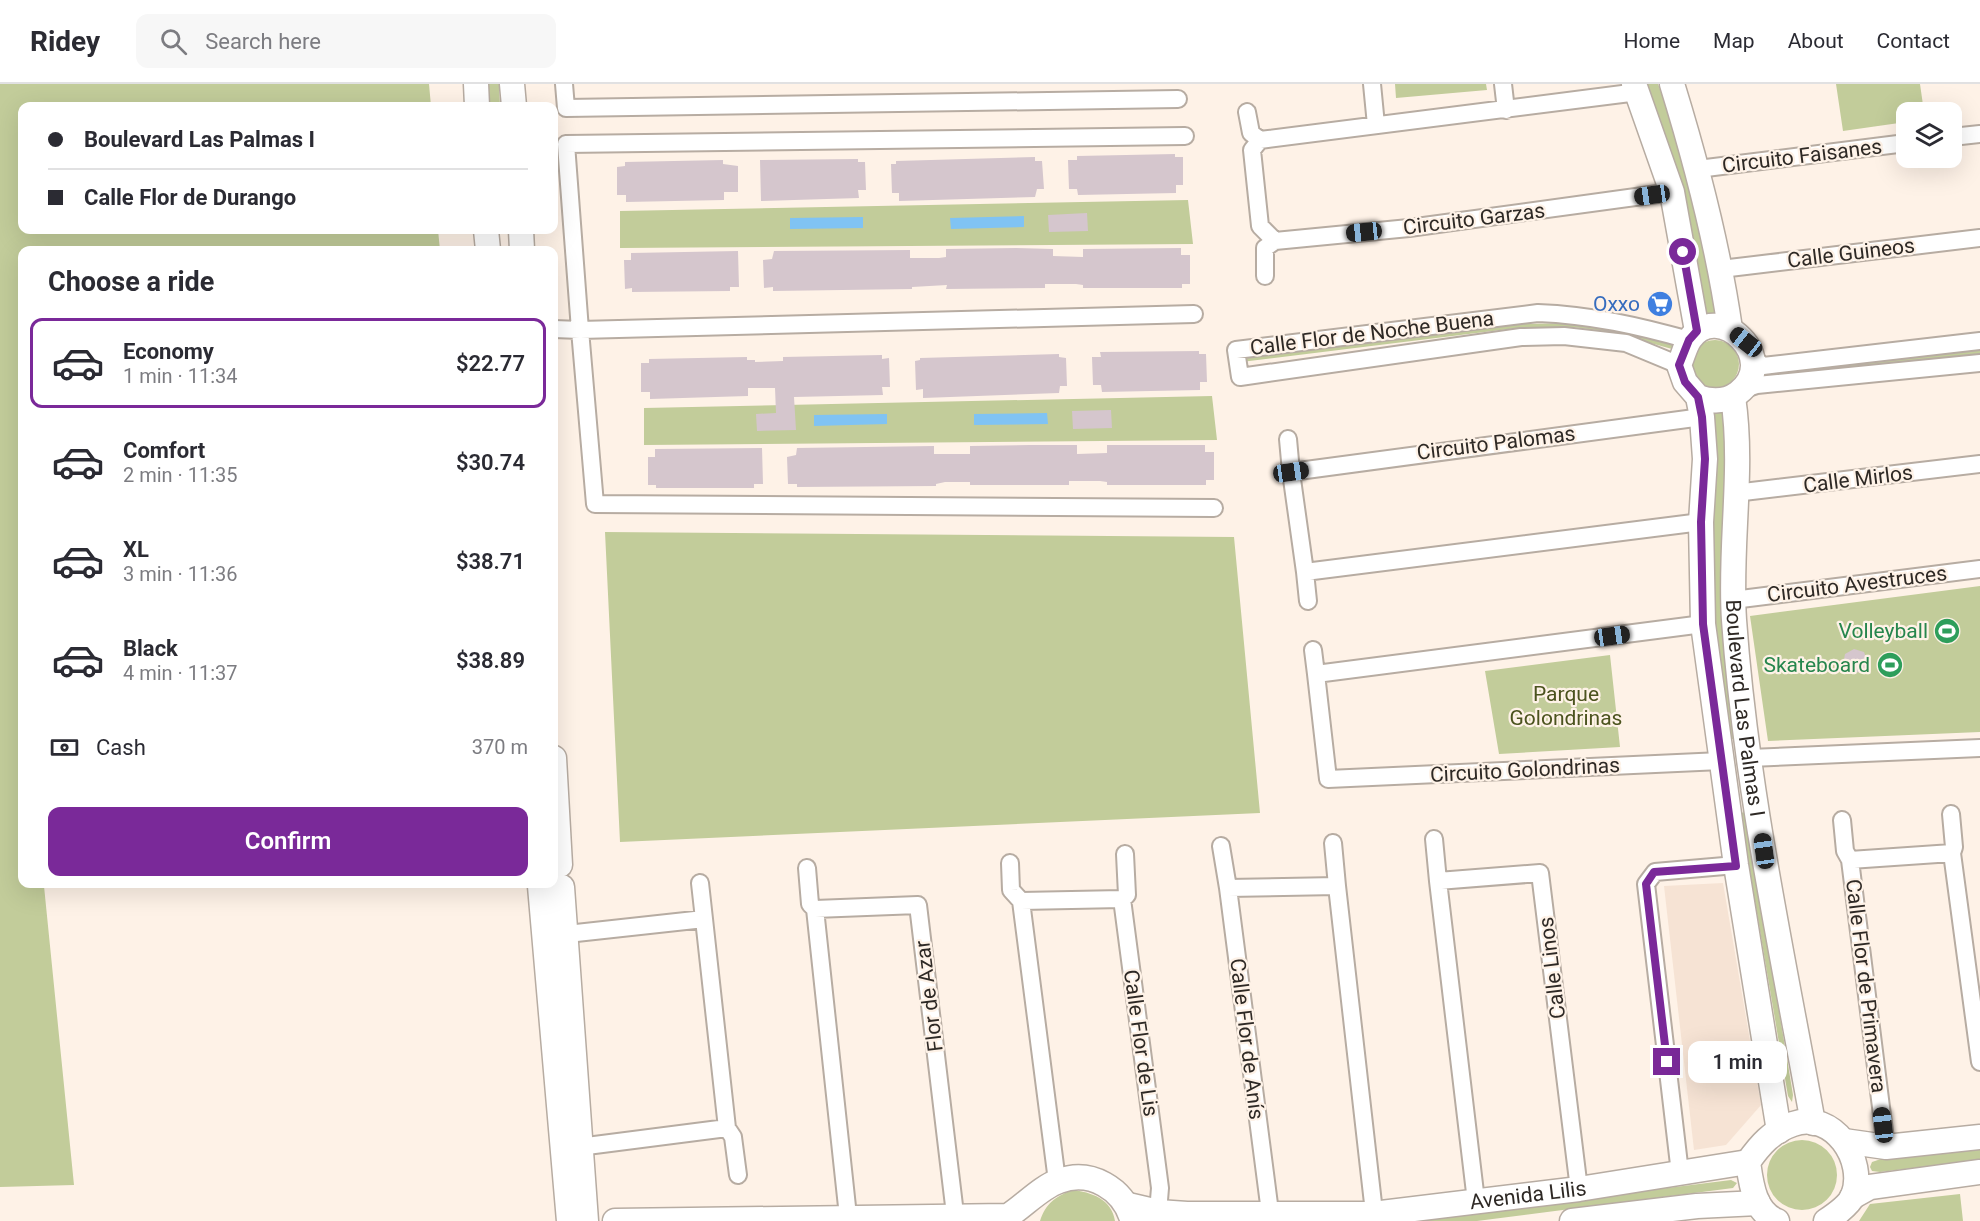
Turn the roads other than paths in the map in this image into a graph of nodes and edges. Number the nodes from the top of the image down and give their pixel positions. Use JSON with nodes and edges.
{"nodes":[{"id":1,"x":476,"y":84,"type":"edge"},
{"id":2,"x":512,"y":84,"type":"edge"},
{"id":3,"x":564,"y":84,"type":"edge"},
{"id":4,"x":1372,"y":84,"type":"edge"},
{"id":5,"x":1503,"y":84,"type":"edge"},
{"id":6,"x":1672,"y":84,"type":"edge"},
{"id":7,"x":1636,"y":88,"type":"edge"},
{"id":8,"x":1178,"y":99,"type":"dead end"},
{"id":9,"x":477,"y":102,"type":"edge"},
{"id":10,"x":514,"y":102,"type":"edge"},
{"id":11,"x":1506,"y":110,"type":"junction"},
{"id":12,"x":1247,"y":112,"type":"dead end"},
{"id":13,"x":1376,"y":125,"type":"junction"},
{"id":14,"x":1980,"y":134,"type":"edge"},
{"id":15,"x":1185,"y":136,"type":"dead end"},
{"id":16,"x":1962,"y":136,"type":"edge"},
{"id":17,"x":1260,"y":140,"type":"junction"},
{"id":18,"x":1896,"y":144,"type":"edge"},
{"id":19,"x":1698,"y":169,"type":"junction"},
{"id":20,"x":1672,"y":192,"type":"junction"},
{"id":21,"x":1980,"y":238,"type":"edge"},
{"id":22,"x":1275,"y":241,"type":"junction"},
{"id":23,"x":1721,"y":269,"type":"junction"},
{"id":24,"x":1265,"y":276,"type":"dead end"},
{"id":25,"x":1194,"y":314,"type":"dead end"},
{"id":26,"x":558,"y":329,"type":"edge"},
{"id":27,"x":1730,"y":329,"type":"junction"},
{"id":28,"x":580,"y":330,"type":"junction"},
{"id":29,"x":1693,"y":335,"type":"junction"},
{"id":30,"x":1980,"y":341,"type":"edge"},
{"id":31,"x":1752,"y":357,"type":"junction"},
{"id":32,"x":1980,"y":363,"type":"edge"},
{"id":33,"x":1679,"y":365,"type":"junction"},
{"id":34,"x":1737,"y":393,"type":"junction"},
{"id":35,"x":1700,"y":407,"type":"junction"},
{"id":36,"x":1288,"y":440,"type":"dead end"},
{"id":37,"x":1980,"y":464,"type":"edge"},
{"id":38,"x":1291,"y":472,"type":"junction"},
{"id":39,"x":1735,"y":493,"type":"junction"},
{"id":40,"x":1214,"y":508,"type":"dead end"},
{"id":41,"x":1701,"y":522,"type":"junction"},
{"id":42,"x":1980,"y":569,"type":"edge"},
{"id":43,"x":1305,"y":572,"type":"junction"},
{"id":44,"x":1733,"y":600,"type":"junction"},
{"id":45,"x":1308,"y":602,"type":"dead end"},
{"id":46,"x":1703,"y":624,"type":"junction"},
{"id":47,"x":1313,"y":650,"type":"dead end"},
{"id":48,"x":1316,"y":674,"type":"junction"},
{"id":49,"x":1980,"y":748,"type":"edge"},
{"id":50,"x":1721,"y":760,"type":"junction"},
{"id":51,"x":1752,"y":770,"type":"junction"},
{"id":52,"x":1724,"y":784,"type":"junction"},
{"id":53,"x":1951,"y":814,"type":"dead end"},
{"id":54,"x":1842,"y":820,"type":"dead end"},
{"id":55,"x":1434,"y":839,"type":"dead end"},
{"id":56,"x":1333,"y":843,"type":"dead end"},
{"id":57,"x":1221,"y":846,"type":"dead end"},
{"id":58,"x":1952,"y":853,"type":"junction"},
{"id":59,"x":1125,"y":854,"type":"dead end"},
{"id":60,"x":1850,"y":860,"type":"junction"},
{"id":61,"x":1010,"y":863,"type":"dead end"},
{"id":62,"x":1736,"y":866,"type":"junction"},
{"id":63,"x":807,"y":868,"type":"dead end"},
{"id":64,"x":1438,"y":881,"type":"junction"},
{"id":65,"x":700,"y":883,"type":"dead end"},
{"id":66,"x":1337,"y":886,"type":"junction"},
{"id":67,"x":555,"y":888,"type":"edge"},
{"id":68,"x":557,"y":888,"type":"edge"},
{"id":69,"x":1228,"y":888,"type":"junction"},
{"id":70,"x":1122,"y":899,"type":"junction"},
{"id":71,"x":1021,"y":901,"type":"junction"},
{"id":72,"x":815,"y":909,"type":"junction"},
{"id":73,"x":704,"y":919,"type":"junction"},
{"id":74,"x":567,"y":934,"type":"junction"},
{"id":75,"x":1980,"y":1062,"type":"edge"},
{"id":76,"x":1813,"y":1123,"type":"junction"},
{"id":77,"x":727,"y":1128,"type":"junction"},
{"id":78,"x":1779,"y":1131,"type":"junction"},
{"id":79,"x":1980,"y":1137,"type":"edge"},
{"id":80,"x":1844,"y":1141,"type":"junction"},
{"id":81,"x":579,"y":1147,"type":"junction"},
{"id":82,"x":1886,"y":1147,"type":"junction"},
{"id":83,"x":1748,"y":1162,"type":"junction"},
{"id":84,"x":1980,"y":1172,"type":"edge"},
{"id":85,"x":1680,"y":1173,"type":"junction"},
{"id":86,"x":738,"y":1175,"type":"dead end"},
{"id":87,"x":1057,"y":1181,"type":"junction"},
{"id":88,"x":1475,"y":1189,"type":"junction"},
{"id":89,"x":1579,"y":1189,"type":"junction"},
{"id":90,"x":1852,"y":1197,"type":"junction"},
{"id":91,"x":1267,"y":1201,"type":"junction"},
{"id":92,"x":1758,"y":1203,"type":"junction"},
{"id":93,"x":848,"y":1204,"type":"junction"},
{"id":94,"x":1158,"y":1212,"type":"junction"},
{"id":95,"x":1023,"y":1213,"type":"edge"},
{"id":96,"x":1130,"y":1213,"type":"edge"},
{"id":97,"x":1698,"y":1213,"type":"edge"},
{"id":98,"x":955,"y":1214,"type":"junction"},
{"id":99,"x":1374,"y":1217,"type":"edge"},
{"id":100,"x":1597,"y":1219,"type":"edge"},
{"id":101,"x":1830,"y":1219,"type":"edge"},
{"id":102,"x":569,"y":1221,"type":"edge"},
{"id":103,"x":586,"y":1221,"type":"edge"},
{"id":104,"x":615,"y":1221,"type":"edge"},
{"id":105,"x":1572,"y":1221,"type":"edge"},
{"id":106,"x":1777,"y":1221,"type":"edge"}],
"edges":[{"from":1,"to":9,"type":"main road"},
{"from":2,"to":10,"type":"main road"},
{"from":3,"to":8,"type":"street"},
{"from":4,"to":13,"type":"street"},
{"from":5,"to":11,"type":"street"},
{"from":6,"to":19,"type":"main road"},
{"from":7,"to":11,"type":"street"},
{"from":7,"to":20,"type":"main road"},
{"from":11,"to":13,"type":"street"},
{"from":12,"to":17,"type":"street"},
{"from":13,"to":17,"type":"street"},
{"from":14,"to":16,"type":"street"},
{"from":15,"to":28,"type":"street"},
{"from":17,"to":22,"type":"street"},
{"from":18,"to":19,"type":"street","name":"Circuito Faisanes"},
{"from":19,"to":23,"type":"main road"},
{"from":20,"to":22,"type":"street","name":"Circuito Garzas"},
{"from":20,"to":29,"type":"main road"},
{"from":21,"to":23,"type":"street","name":"Calle Guineos"},
{"from":22,"to":24,"type":"street"},
{"from":23,"to":27,"type":"main road"},
{"from":25,"to":28,"type":"street"},
{"from":26,"to":28,"type":"street"},
{"from":27,"to":29,"type":"main road"},
{"from":27,"to":31,"type":"main road"},
{"from":28,"to":40,"type":"street"},
{"from":29,"to":33,"type":"main road"},
{"from":29,"to":33,"type":"street","name":"Calle Flor de Noche Buena"},
{"from":30,"to":31,"type":"street"},
{"from":31,"to":34,"type":"main road"},
{"from":32,"to":34,"type":"street"},
{"from":33,"to":35,"type":"main road"},
{"from":34,"to":35,"type":"main road"},
{"from":34,"to":39,"type":"main road","name":"Boulevard Las Palmas I"},
{"from":35,"to":38,"type":"street","name":"Circuito Palomas"},
{"from":35,"to":41,"type":"main road","name":"Boulevard Las Palmas I"},
{"from":36,"to":38,"type":"street"},
{"from":37,"to":39,"type":"street","name":"Calle Mirlos"},
{"from":38,"to":43,"type":"street"},
{"from":39,"to":44,"type":"main road","name":"Boulevard Las Palmas I"},
{"from":41,"to":43,"type":"street"},
{"from":41,"to":46,"type":"main road","name":"Boulevard Las Palmas I"},
{"from":42,"to":44,"type":"street","name":"Circuito Avestruces"},
{"from":43,"to":45,"type":"street"},
{"from":44,"to":51,"type":"main road","name":"Boulevard Las Palmas I"},
{"from":46,"to":48,"type":"street"},
{"from":46,"to":50,"type":"main road","name":"Boulevard Las Palmas I"},
{"from":47,"to":48,"type":"street","name":"Circuito Golondrinas"},
{"from":48,"to":50,"type":"street","name":"Circuito Golondrinas"},
{"from":49,"to":51,"type":"street"},
{"from":50,"to":52,"type":"main road","name":"Boulevard Las Palmas I"},
{"from":51,"to":52,"type":"main road"},
{"from":51,"to":76,"type":"main road","name":"Boulevard Las Palmas I"},
{"from":52,"to":62,"type":"main road","name":"Boulevard Las Palmas I"},
{"from":53,"to":58,"type":"street"},
{"from":54,"to":60,"type":"street","name":"Calle Flor de Primavera"},
{"from":55,"to":64,"type":"street"},
{"from":56,"to":66,"type":"street"},
{"from":57,"to":69,"type":"street","name":"Calle Flor de Anís"},
{"from":58,"to":60,"type":"street","name":"Calle Flor de Primavera"},
{"from":58,"to":75,"type":"street"},
{"from":59,"to":70,"type":"street","name":"Calle Flor de Lis"},
{"from":60,"to":82,"type":"street","name":"Calle Flor de Primavera"},
{"from":61,"to":71,"type":"street"},
{"from":62,"to":78,"type":"main road","name":"Boulevard Las Palmas I"},
{"from":62,"to":85,"type":"street"},
{"from":63,"to":72,"type":"street"},
{"from":64,"to":88,"type":"street"},
{"from":64,"to":89,"type":"street","name":"Calle Linos"},
{"from":65,"to":73,"type":"street"},
{"from":66,"to":69,"type":"street"},
{"from":66,"to":99,"type":"street"},
{"from":67,"to":102,"type":"main road"},
{"from":68,"to":74,"type":"main road"},
{"from":69,"to":91,"type":"street","name":"Calle Flor de Anís"},
{"from":70,"to":71,"type":"street"},
{"from":70,"to":94,"type":"street","name":"Calle Flor de Lis"},
{"from":71,"to":87,"type":"street"},
{"from":72,"to":93,"type":"street"},
{"from":72,"to":98,"type":"street","name":"Flor de Azar"},
{"from":73,"to":74,"type":"street"},
{"from":73,"to":77,"type":"street"},
{"from":74,"to":81,"type":"main road"},
{"from":76,"to":78,"type":"main road"},
{"from":76,"to":80,"type":"main road"},
{"from":77,"to":81,"type":"street"},
{"from":77,"to":86,"type":"street"},
{"from":78,"to":83,"type":"main road"},
{"from":79,"to":82,"type":"main road"},
{"from":80,"to":82,"type":"main road"},
{"from":80,"to":90,"type":"main road"},
{"from":81,"to":103,"type":"main road"},
{"from":83,"to":85,"type":"main road","name":"Avenida Lilis"},
{"from":83,"to":92,"type":"main road"},
{"from":84,"to":90,"type":"main road"},
{"from":85,"to":89,"type":"main road","name":"Avenida Lilis"},
{"from":87,"to":95,"type":"main road"},
{"from":87,"to":96,"type":"main road"},
{"from":88,"to":89,"type":"main road","name":"Avenida Lilis"},
{"from":88,"to":99,"type":"main road","name":"Avenida Lilis"},
{"from":90,"to":101,"type":"main road"},
{"from":91,"to":94,"type":"main road","name":"Avenida Lilis"},
{"from":91,"to":99,"type":"main road","name":"Avenida Lilis"},
{"from":92,"to":97,"type":"main road","name":"Avenida Lilis"},
{"from":92,"to":106,"type":"main road"},
{"from":93,"to":98,"type":"main road"},
{"from":93,"to":104,"type":"main road"},
{"from":94,"to":96,"type":"main road","name":"Avenida Lilis"},
{"from":95,"to":98,"type":"main road"},
{"from":97,"to":100,"type":"main road","name":"Avenida Lilis"},
{"from":100,"to":105,"type":"main road","name":"Avenida Lilis"}]}
